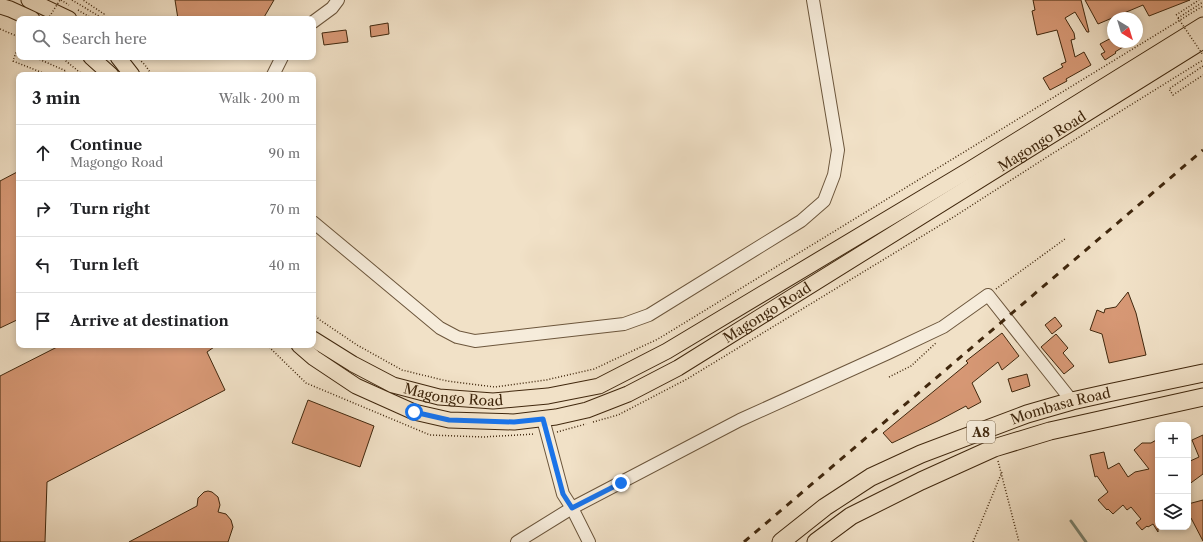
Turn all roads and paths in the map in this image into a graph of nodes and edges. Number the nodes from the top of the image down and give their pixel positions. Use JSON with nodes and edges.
{"nodes":[{"id":1,"x":29,"y":0,"type":"edge"},
{"id":2,"x":60,"y":0,"type":"edge"},
{"id":3,"x":72,"y":0,"type":"edge"},
{"id":4,"x":83,"y":0,"type":"edge"},
{"id":5,"x":338,"y":0,"type":"edge"},
{"id":6,"x":813,"y":0,"type":"edge"},
{"id":7,"x":1199,"y":0,"type":"edge"},
{"id":8,"x":1203,"y":2,"type":"edge"},
{"id":9,"x":0,"y":6,"type":"edge"},
{"id":10,"x":25,"y":16,"type":"edge"},
{"id":11,"x":50,"y":16,"type":"edge"},
{"id":12,"x":63,"y":16,"type":"edge"},
{"id":13,"x":99,"y":16,"type":"edge"},
{"id":14,"x":103,"y":16,"type":"edge"},
{"id":15,"x":1177,"y":16,"type":"junction"},
{"id":16,"x":316,"y":20,"type":"edge"},
{"id":17,"x":1203,"y":25,"type":"edge"},
{"id":18,"x":0,"y":29,"type":"edge"},
{"id":19,"x":16,"y":36,"type":"edge"},
{"id":20,"x":1203,"y":41,"type":"edge"},
{"id":21,"x":16,"y":52,"type":"edge"},
{"id":22,"x":1203,"y":55,"type":"edge"},
{"id":23,"x":41,"y":60,"type":"edge"},
{"id":24,"x":64,"y":60,"type":"edge"},
{"id":25,"x":95,"y":60,"type":"edge"},
{"id":26,"x":120,"y":60,"type":"edge"},
{"id":27,"x":140,"y":60,"type":"edge"},
{"id":28,"x":280,"y":60,"type":"edge"},
{"id":29,"x":1203,"y":66,"type":"edge"},
{"id":30,"x":40,"y":72,"type":"edge"},
{"id":31,"x":66,"y":72,"type":"edge"},
{"id":32,"x":78,"y":72,"type":"edge"},
{"id":33,"x":107,"y":72,"type":"edge"},
{"id":34,"x":130,"y":72,"type":"edge"},
{"id":35,"x":150,"y":72,"type":"edge"},
{"id":36,"x":274,"y":72,"type":"edge"},
{"id":37,"x":1203,"y":74,"type":"edge"},
{"id":38,"x":316,"y":225,"type":"edge"},
{"id":39,"x":1065,"y":239,"type":"dead end"},
{"id":40,"x":988,"y":295,"type":"junction"},
{"id":41,"x":943,"y":327,"type":"junction"},
{"id":42,"x":316,"y":341,"type":"edge"},
{"id":43,"x":302,"y":348,"type":"edge"},
{"id":44,"x":667,"y":351,"type":"junction"},
{"id":45,"x":678,"y":368,"type":"junction"},
{"id":46,"x":1203,"y":373,"type":"edge"},
{"id":47,"x":889,"y":377,"type":"dead end"},
{"id":48,"x":1203,"y":397,"type":"edge"},
{"id":49,"x":1072,"y":401,"type":"junction"},
{"id":50,"x":543,"y":419,"type":"junction"},
{"id":51,"x":994,"y":448,"type":"junction"},
{"id":52,"x":1002,"y":472,"type":"junction"},
{"id":53,"x":572,"y":508,"type":"junction"},
{"id":54,"x":517,"y":542,"type":"edge"},
{"id":55,"x":588,"y":542,"type":"edge"},
{"id":56,"x":781,"y":542,"type":"edge"},
{"id":57,"x":816,"y":542,"type":"edge"},
{"id":58,"x":973,"y":542,"type":"edge"},
{"id":59,"x":1019,"y":542,"type":"edge"}],
"edges":[{"from":1,"to":12,"type":"main road"},
{"from":2,"to":11,"type":"path","bridge":true},
{"from":3,"to":13,"type":"path"},
{"from":4,"to":14,"type":"path"},
{"from":5,"to":16,"type":"lane"},
{"from":6,"to":38,"type":"lane"},
{"from":7,"to":15,"type":"path"},
{"from":8,"to":15,"type":"path"},
{"from":9,"to":10,"type":"main road"},
{"from":15,"to":22,"type":"path","bridge":true},
{"from":17,"to":44,"type":"main road","name":"Magongo Road"},
{"from":18,"to":19,"type":"path"},
{"from":20,"to":45,"type":"main road","name":"Magongo Road"},
{"from":21,"to":30,"type":"path"},
{"from":23,"to":31,"type":"path"},
{"from":24,"to":32,"type":"path"},
{"from":25,"to":33,"type":"main road"},
{"from":26,"to":34,"type":"main road"},
{"from":27,"to":35,"type":"path"},
{"from":28,"to":36,"type":"lane"},
{"from":29,"to":37,"type":"path"},
{"from":39,"to":40,"type":"path"},
{"from":40,"to":41,"type":"lane"},
{"from":40,"to":49,"type":"lane"},
{"from":41,"to":47,"type":"path"},
{"from":41,"to":53,"type":"lane"},
{"from":42,"to":44,"type":"main road","name":"Magongo Road"},
{"from":43,"to":50,"type":"main road","name":"Magongo Road"},
{"from":44,"to":45,"type":"main road"},
{"from":45,"to":50,"type":"main road","name":"Magongo Road"},
{"from":46,"to":49,"type":"highway","name":"Mombasa Road","number":"A8"},
{"from":48,"to":51,"type":"highway","name":"Mombasa Road","number":"A8"},
{"from":49,"to":56,"type":"highway","name":"Mombasa Road","number":"A8"},
{"from":50,"to":53,"type":"lane"},
{"from":51,"to":52,"type":"path"},
{"from":51,"to":57,"type":"highway","name":"Mombasa Road","number":"A8"},
{"from":52,"to":58,"type":"path"},
{"from":52,"to":59,"type":"path"},
{"from":53,"to":54,"type":"lane"},
{"from":53,"to":55,"type":"lane"}]}
